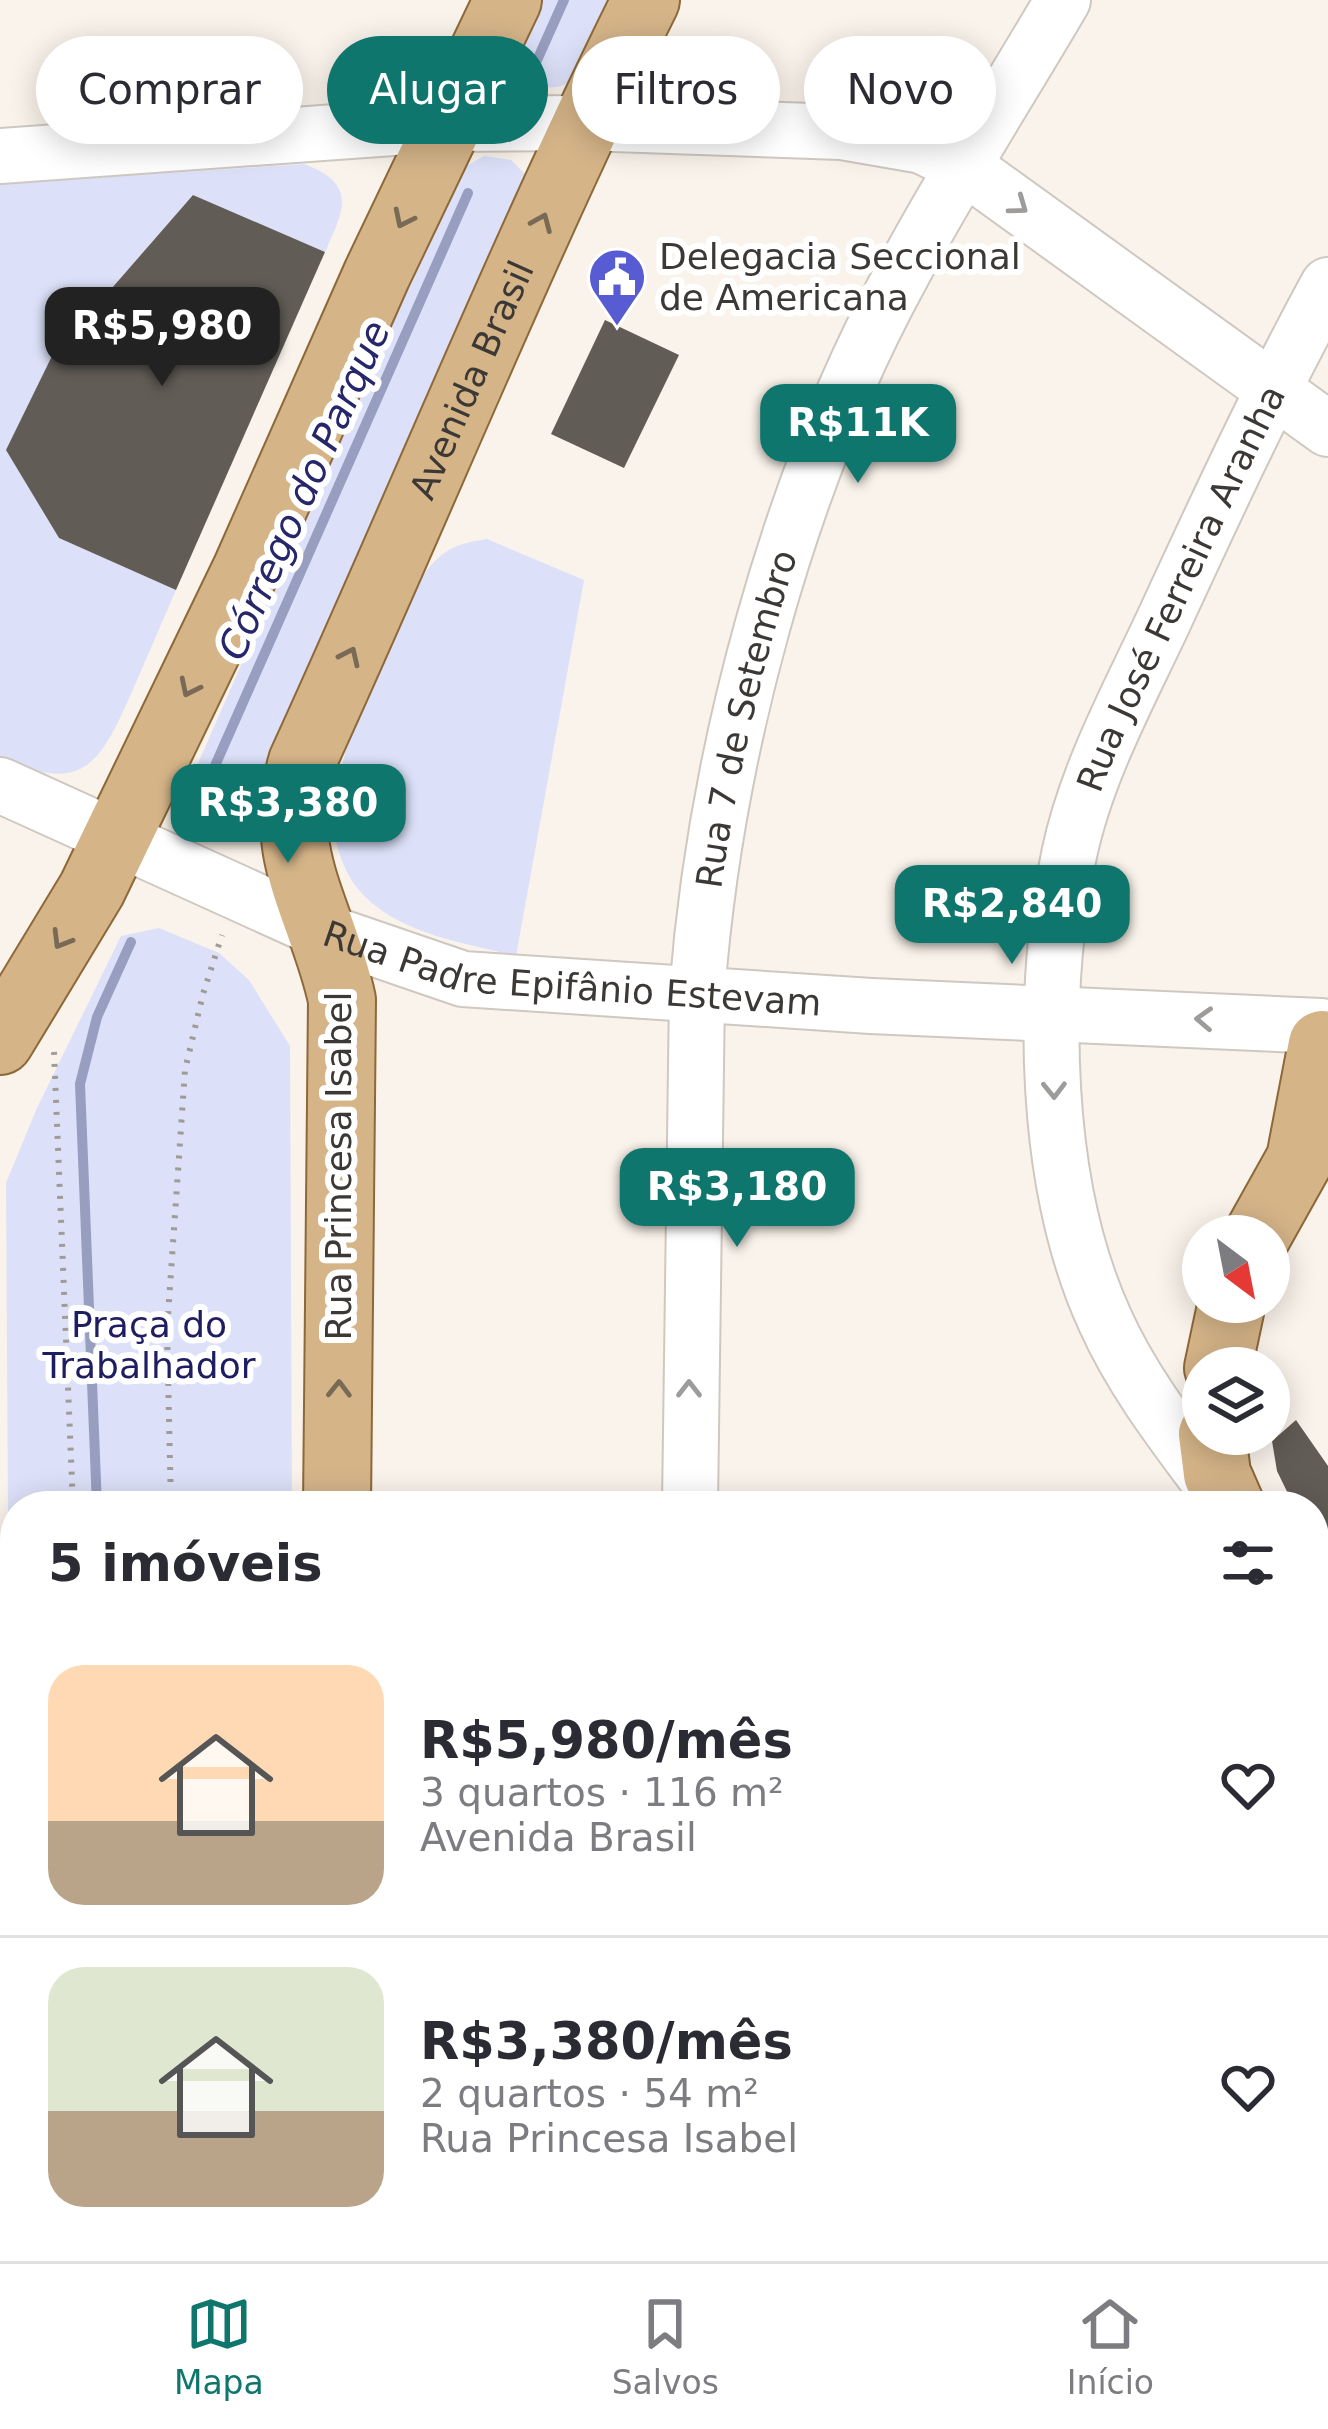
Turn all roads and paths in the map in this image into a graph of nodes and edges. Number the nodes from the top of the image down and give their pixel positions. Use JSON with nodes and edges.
{"nodes":[{"id":1,"x":646,"y":0,"type":"edge"},
{"id":2,"x":1063,"y":0,"type":"edge"},
{"id":3,"x":500,"y":8,"type":"edge"},
{"id":4,"x":488,"y":36,"type":"edge"},
{"id":5,"x":628,"y":36,"type":"edge"},
{"id":6,"x":780,"y":130,"type":"edge"},
{"id":7,"x":327,"y":133,"type":"edge"},
{"id":8,"x":439,"y":144,"type":"edge"},
{"id":9,"x":576,"y":144,"type":"edge"},
{"id":10,"x":0,"y":156,"type":"edge"},
{"id":11,"x":965,"y":167,"type":"junction"},
{"id":12,"x":1328,"y":286,"type":"edge"},
{"id":13,"x":1272,"y":387,"type":"junction"},
{"id":14,"x":1328,"y":429,"type":"edge"},
{"id":15,"x":302,"y":762,"type":"joint"},
{"id":16,"x":0,"y":785,"type":"edge"},
{"id":17,"x":117,"y":837,"type":"junction"},
{"id":18,"x":212,"y":881,"type":"junction"},
{"id":19,"x":320,"y":929,"type":"junction"},
{"id":20,"x":697,"y":993,"type":"junction"},
{"id":21,"x":1053,"y":1014,"type":"junction"},
{"id":22,"x":1325,"y":1034,"type":"edge"},
{"id":23,"x":28,"y":1038,"type":"edge"},
{"id":24,"x":1314,"y":1150,"type":"edge"},
{"id":25,"x":1271,"y":1215,"type":"edge"},
{"id":26,"x":1215,"y":1455,"type":"edge"},
{"id":27,"x":72,"y":1491,"type":"edge"},
{"id":28,"x":171,"y":1491,"type":"edge"},
{"id":29,"x":338,"y":1491,"type":"edge"},
{"id":30,"x":690,"y":1491,"type":"edge"},
{"id":31,"x":1218,"y":1491,"type":"edge"},
{"id":32,"x":1223,"y":1491,"type":"edge"}],
"edges":[{"from":1,"to":5,"type":"main road","name":"Avenida Brasil"},
{"from":2,"to":11,"type":"street","name":"Rua 7 de Setembro"},
{"from":3,"to":4,"type":"main road"},
{"from":6,"to":11,"type":"street"},
{"from":7,"to":10,"type":"street"},
{"from":8,"to":17,"type":"main road","one_way":true},
{"from":15,"to":9,"type":"main road","name":"Avenida Brasil","one_way":true},
{"from":11,"to":13,"type":"street","one_way":true},
{"from":11,"to":20,"type":"street","name":"Rua 7 de Setembro"},
{"from":12,"to":13,"type":"street","name":"Rua José Ferreira Aranha"},
{"from":13,"to":14,"type":"street"},
{"from":13,"to":21,"type":"street","name":"Rua José Ferreira Aranha"},
{"from":15,"to":19,"type":"main road","name":"Rua Princesa Isabel"},
{"from":16,"to":17,"type":"street","name":"Rua Padre Epifânio Estevam"},
{"from":17,"to":18,"type":"street","name":"Rua Padre Epifânio Estevam"},
{"from":17,"to":23,"type":"main road","one_way":true},
{"from":18,"to":19,"type":"street","name":"Rua Padre Epifânio Estevam"},
{"from":18,"to":28,"type":"path"},
{"from":19,"to":20,"type":"street","name":"Rua Padre Epifânio Estevam"},
{"from":29,"to":19,"type":"main road","name":"Rua Princesa Isabel","one_way":true},
{"from":20,"to":21,"type":"street","name":"Rua Padre Epifânio Estevam"},
{"from":30,"to":20,"type":"street","name":"Rua 7 de Setembro","one_way":true},
{"from":22,"to":21,"type":"street","name":"Rua Padre Epifânio Estevam","one_way":true},
{"from":21,"to":31,"type":"street","name":"Rua José Ferreira Aranha","one_way":true},
{"from":22,"to":24,"type":"main road"},
{"from":23,"to":27,"type":"path"},
{"from":24,"to":25,"type":"main road"},
{"from":26,"to":32,"type":"main road"}]}
